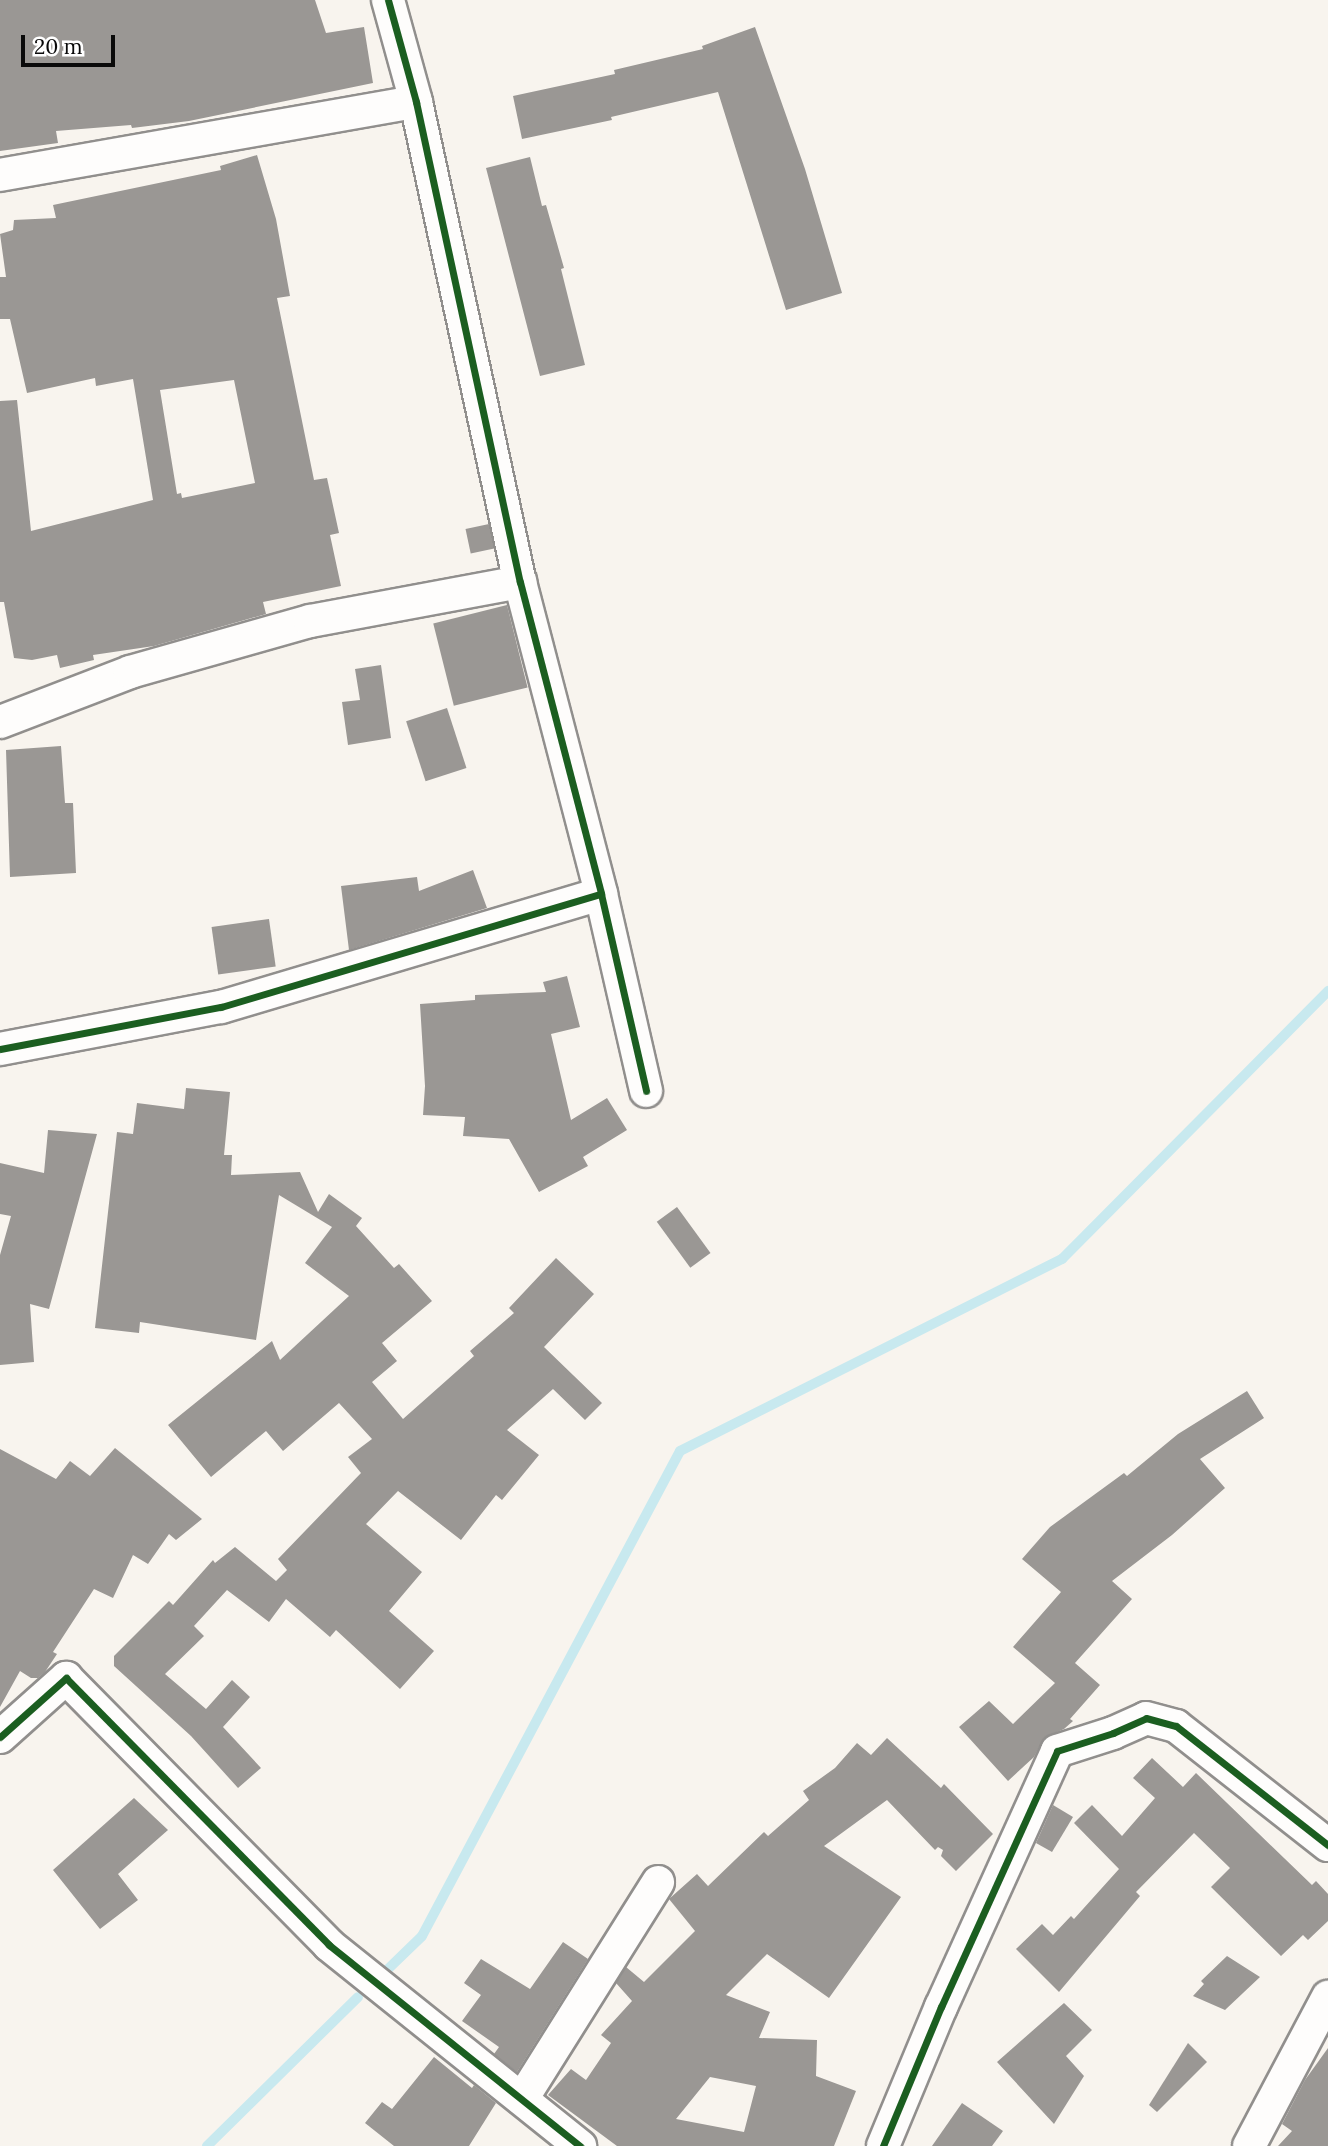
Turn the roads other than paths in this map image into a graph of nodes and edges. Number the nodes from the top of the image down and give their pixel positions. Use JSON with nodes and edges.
{"nodes":[{"id":1,"x":388,"y":0,"type":"edge"},
{"id":2,"x":416,"y":102,"type":"junction"},
{"id":3,"x":0,"y":175,"type":"edge"},
{"id":4,"x":520,"y":582,"type":"junction"},
{"id":5,"x":0,"y":722,"type":"edge"},
{"id":6,"x":601,"y":894,"type":"junction"},
{"id":7,"x":0,"y":1049,"type":"edge"},
{"id":8,"x":646,"y":1091,"type":"dead end"},
{"id":9,"x":0,"y":1737,"type":"edge"},
{"id":10,"x":1328,"y":1845,"type":"edge"},
{"id":11,"x":658,"y":1882,"type":"dead end"},
{"id":12,"x":1328,"y":1997,"type":"edge"},
{"id":13,"x":522,"y":2099,"type":"junction"},
{"id":14,"x":580,"y":2146,"type":"edge"},
{"id":15,"x":883,"y":2146,"type":"edge"},
{"id":16,"x":1249,"y":2146,"type":"edge"}],
"edges":[{"from":1,"to":2,"type":"street"},
{"from":2,"to":3,"type":"street"},
{"from":2,"to":4,"type":"street"},
{"from":4,"to":5,"type":"street"},
{"from":4,"to":6,"type":"street"},
{"from":6,"to":7,"type":"street"},
{"from":6,"to":8,"type":"street"},
{"from":9,"to":13,"type":"street"},
{"from":10,"to":15,"type":"street"},
{"from":11,"to":13,"type":"street"},
{"from":12,"to":16,"type":"street"},
{"from":13,"to":14,"type":"street"}]}
